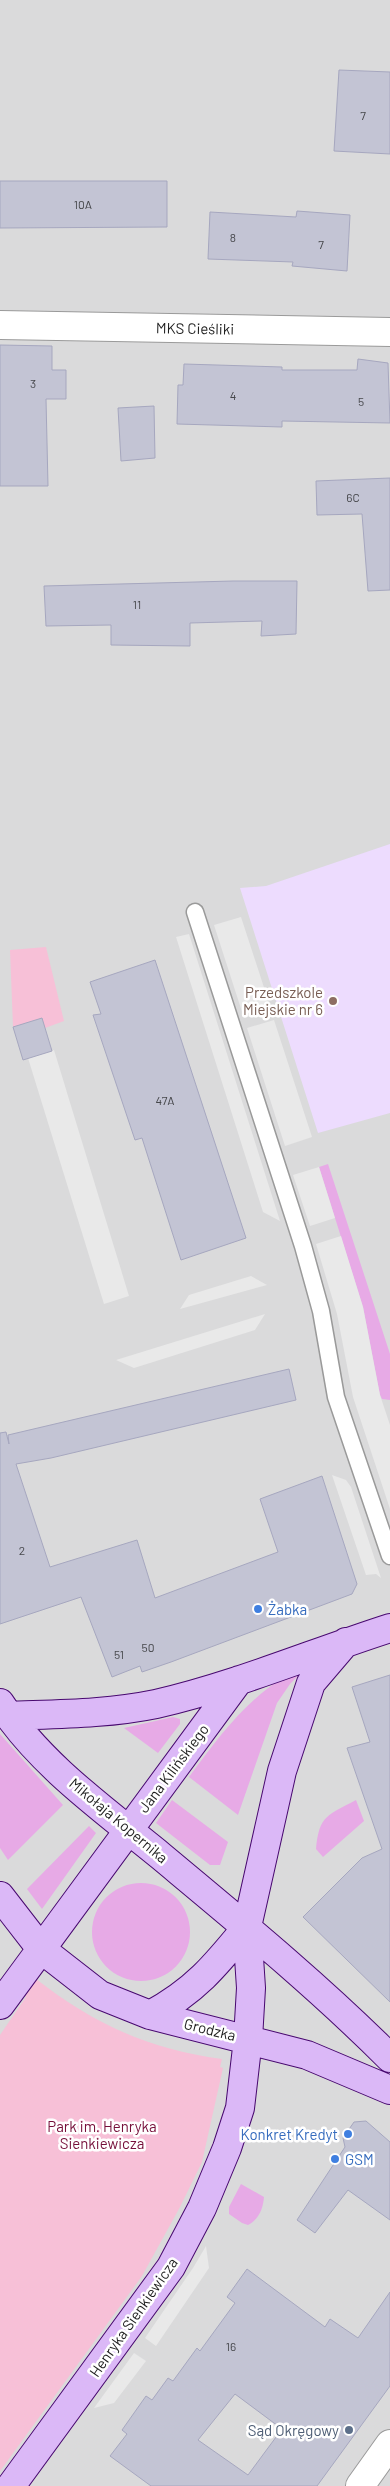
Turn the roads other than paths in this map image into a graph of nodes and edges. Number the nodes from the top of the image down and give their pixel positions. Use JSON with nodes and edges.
{"nodes":[{"id":1,"x":0,"y":325,"type":"edge"},
{"id":2,"x":390,"y":332,"type":"edge"},
{"id":3,"x":195,"y":912,"type":"dead end"},
{"id":4,"x":390,"y":1556,"type":"edge"},
{"id":5,"x":390,"y":1628,"type":"edge"},
{"id":6,"x":346,"y":1642,"type":"junction"},
{"id":7,"x":239,"y":1680,"type":"junction"},
{"id":8,"x":4,"y":1710,"type":"edge"},
{"id":9,"x":128,"y":1829,"type":"junction"},
{"id":10,"x":0,"y":1896,"type":"edge"},
{"id":11,"x":247,"y":1927,"type":"junction"},
{"id":12,"x":41,"y":1949,"type":"junction"},
{"id":13,"x":0,"y":2005,"type":"edge"},
{"id":14,"x":150,"y":2015,"type":"junction"},
{"id":15,"x":248,"y":2039,"type":"junction"},
{"id":16,"x":390,"y":2058,"type":"edge"},
{"id":17,"x":390,"y":2090,"type":"edge"},
{"id":18,"x":390,"y":2444,"type":"edge"},
{"id":19,"x":11,"y":2486,"type":"edge"},
{"id":20,"x":360,"y":2486,"type":"edge"}],
"edges":[{"from":1,"to":2,"type":"street","name":"MKS Cieśliki"},
{"from":3,"to":4,"type":"lane"},
{"from":5,"to":6,"type":"street"},
{"from":6,"to":7,"type":"street"},
{"from":6,"to":11,"type":"street"},
{"from":7,"to":8,"type":"street"},
{"from":7,"to":9,"type":"street","name":"Jana Kilińskiego"},
{"from":8,"to":9,"type":"street","name":"Mikołaja Kopernika"},
{"from":9,"to":11,"type":"street","name":"Mikołaja Kopernika"},
{"from":9,"to":12,"type":"street","name":"Jana Kilińskiego"},
{"from":10,"to":12,"type":"street"},
{"from":11,"to":14,"type":"street"},
{"from":11,"to":15,"type":"street","name":"Henryka Sienkiewicza"},
{"from":11,"to":16,"type":"street"},
{"from":12,"to":13,"type":"street"},
{"from":12,"to":14,"type":"street","name":"Grodzka"},
{"from":14,"to":15,"type":"street","name":"Grodzka"},
{"from":15,"to":17,"type":"street","name":"Grodzka"},
{"from":15,"to":19,"type":"street","name":"Henryka Sienkiewicza"},
{"from":18,"to":20,"type":"street"}]}
